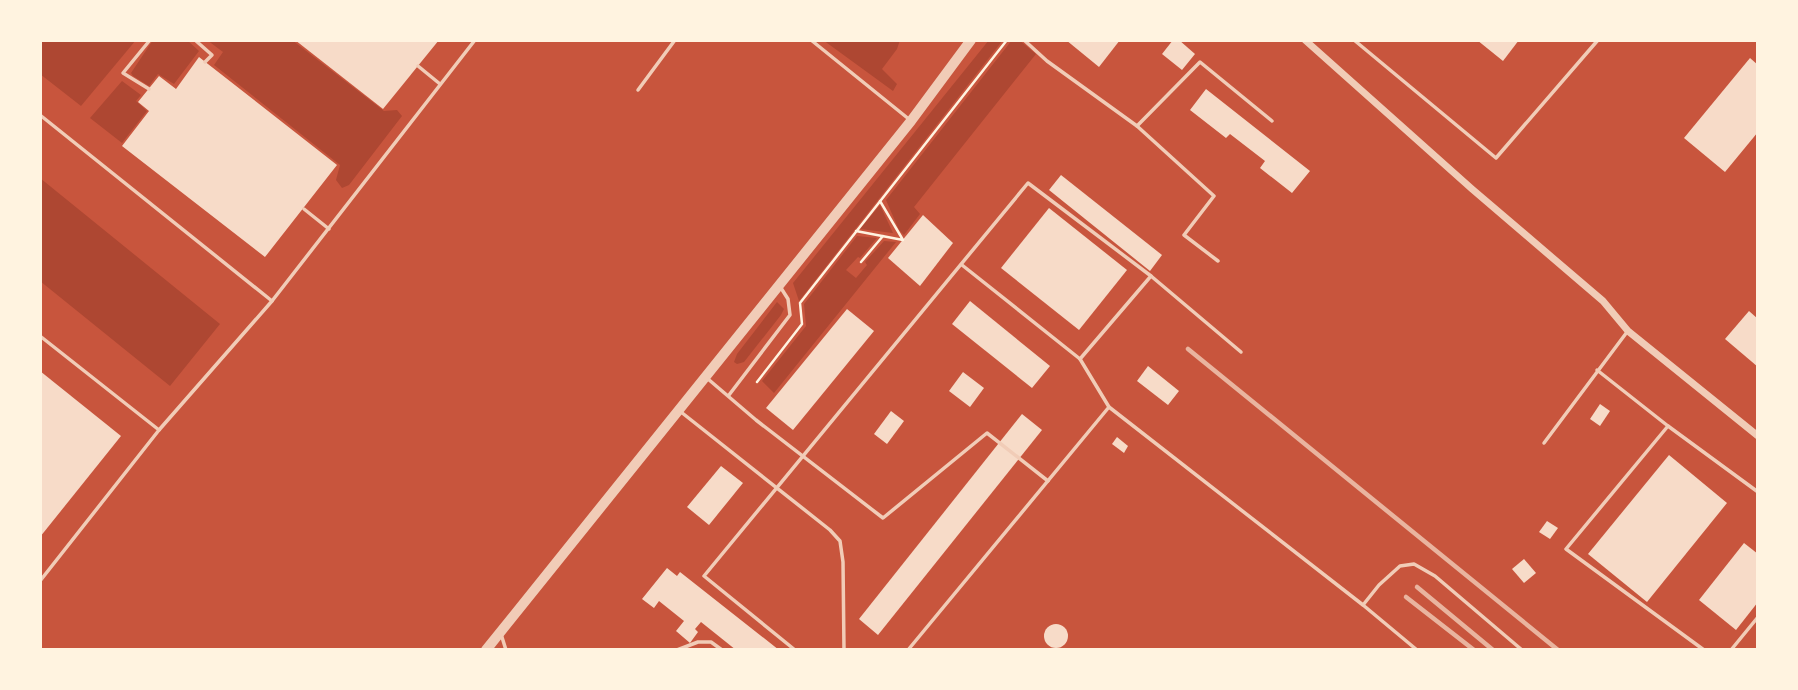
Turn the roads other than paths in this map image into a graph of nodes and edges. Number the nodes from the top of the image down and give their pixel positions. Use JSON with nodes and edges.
{"nodes":[{"id":1,"x":150,"y":40,"type":"edge"},
{"id":2,"x":195,"y":40,"type":"edge"},
{"id":3,"x":475,"y":40,"type":"edge"},
{"id":4,"x":675,"y":40,"type":"edge"},
{"id":5,"x":811,"y":40,"type":"edge"},
{"id":6,"x":971,"y":40,"type":"edge"},
{"id":7,"x":1024,"y":40,"type":"edge"},
{"id":8,"x":1305,"y":40,"type":"edge"},
{"id":9,"x":1354,"y":40,"type":"edge"},
{"id":10,"x":1598,"y":40,"type":"edge"},
{"id":11,"x":205,"y":62,"type":"dead end"},
{"id":12,"x":418,"y":66,"type":"dead end"},
{"id":13,"x":440,"y":83,"type":"junction"},
{"id":14,"x":149,"y":89,"type":"dead end"},
{"id":15,"x":638,"y":90,"type":"dead end"},
{"id":16,"x":40,"y":115,"type":"edge"},
{"id":17,"x":911,"y":121,"type":"junction"},
{"id":18,"x":1272,"y":121,"type":"dead end"},
{"id":19,"x":1137,"y":126,"type":"junction"},
{"id":20,"x":304,"y":209,"type":"dead end"},
{"id":21,"x":329,"y":229,"type":"junction"},
{"id":22,"x":1218,"y":261,"type":"dead end"},
{"id":23,"x":962,"y":265,"type":"junction"},
{"id":24,"x":1151,"y":276,"type":"junction"},
{"id":25,"x":780,"y":286,"type":"junction"},
{"id":26,"x":272,"y":301,"type":"junction"},
{"id":27,"x":1628,"y":331,"type":"junction"},
{"id":28,"x":40,"y":336,"type":"edge"},
{"id":29,"x":1241,"y":352,"type":"dead end"},
{"id":30,"x":1080,"y":359,"type":"junction"},
{"id":31,"x":1597,"y":370,"type":"junction"},
{"id":32,"x":706,"y":378,"type":"junction"},
{"id":33,"x":729,"y":396,"type":"junction"},
{"id":34,"x":1109,"y":407,"type":"junction"},
{"id":35,"x":679,"y":411,"type":"junction"},
{"id":36,"x":1668,"y":426,"type":"junction"},
{"id":37,"x":159,"y":430,"type":"junction"},
{"id":38,"x":1758,"y":436,"type":"edge"},
{"id":39,"x":1544,"y":443,"type":"dead end"},
{"id":40,"x":803,"y":456,"type":"junction"},
{"id":41,"x":1048,"y":481,"type":"junction"},
{"id":42,"x":777,"y":488,"type":"junction"},
{"id":43,"x":1758,"y":492,"type":"edge"},
{"id":44,"x":40,"y":581,"type":"edge"},
{"id":45,"x":1363,"y":605,"type":"junction"},
{"id":46,"x":1758,"y":617,"type":"edge"},
{"id":47,"x":500,"y":632,"type":"junction"},
{"id":48,"x":486,"y":650,"type":"edge"},
{"id":49,"x":506,"y":650,"type":"edge"},
{"id":50,"x":677,"y":650,"type":"edge"},
{"id":51,"x":722,"y":650,"type":"edge"},
{"id":52,"x":795,"y":650,"type":"edge"},
{"id":53,"x":844,"y":650,"type":"edge"},
{"id":54,"x":908,"y":650,"type":"edge"},
{"id":55,"x":1417,"y":650,"type":"edge"},
{"id":56,"x":1522,"y":650,"type":"edge"},
{"id":57,"x":1704,"y":650,"type":"edge"},
{"id":58,"x":1731,"y":650,"type":"edge"}],
"edges":[{"from":1,"to":14,"type":"lane"},
{"from":2,"to":11,"type":"lane"},
{"from":3,"to":13,"type":"lane"},
{"from":4,"to":15,"type":"lane"},
{"from":5,"to":17,"type":"lane"},
{"from":6,"to":17,"type":"street"},
{"from":7,"to":19,"type":"lane"},
{"from":8,"to":27,"type":"street"},
{"from":9,"to":10,"type":"lane"},
{"from":12,"to":13,"type":"lane"},
{"from":13,"to":21,"type":"lane"},
{"from":16,"to":26,"type":"lane"},
{"from":17,"to":25,"type":"street"},
{"from":18,"to":19,"type":"lane"},
{"from":19,"to":22,"type":"lane"},
{"from":20,"to":21,"type":"lane"},
{"from":21,"to":26,"type":"lane"},
{"from":23,"to":24,"type":"lane"},
{"from":23,"to":30,"type":"lane"},
{"from":23,"to":40,"type":"lane"},
{"from":24,"to":29,"type":"lane"},
{"from":24,"to":30,"type":"lane"},
{"from":25,"to":32,"type":"street"},
{"from":25,"to":33,"type":"lane"},
{"from":26,"to":37,"type":"lane"},
{"from":27,"to":31,"type":"lane"},
{"from":27,"to":38,"type":"street"},
{"from":28,"to":37,"type":"lane"},
{"from":30,"to":34,"type":"lane"},
{"from":31,"to":36,"type":"lane"},
{"from":31,"to":39,"type":"lane"},
{"from":32,"to":33,"type":"lane"},
{"from":32,"to":35,"type":"street"},
{"from":33,"to":40,"type":"lane"},
{"from":34,"to":41,"type":"lane"},
{"from":34,"to":45,"type":"lane"},
{"from":35,"to":42,"type":"lane"},
{"from":35,"to":47,"type":"street"},
{"from":36,"to":43,"type":"lane"},
{"from":36,"to":57,"type":"lane"},
{"from":37,"to":44,"type":"lane"},
{"from":40,"to":41,"type":"lane"},
{"from":40,"to":42,"type":"lane"},
{"from":41,"to":54,"type":"lane"},
{"from":42,"to":52,"type":"lane"},
{"from":42,"to":53,"type":"lane"},
{"from":45,"to":55,"type":"lane"},
{"from":45,"to":56,"type":"lane"},
{"from":46,"to":58,"type":"lane"},
{"from":47,"to":48,"type":"street"},
{"from":47,"to":49,"type":"lane"},
{"from":50,"to":51,"type":"lane"}]}
